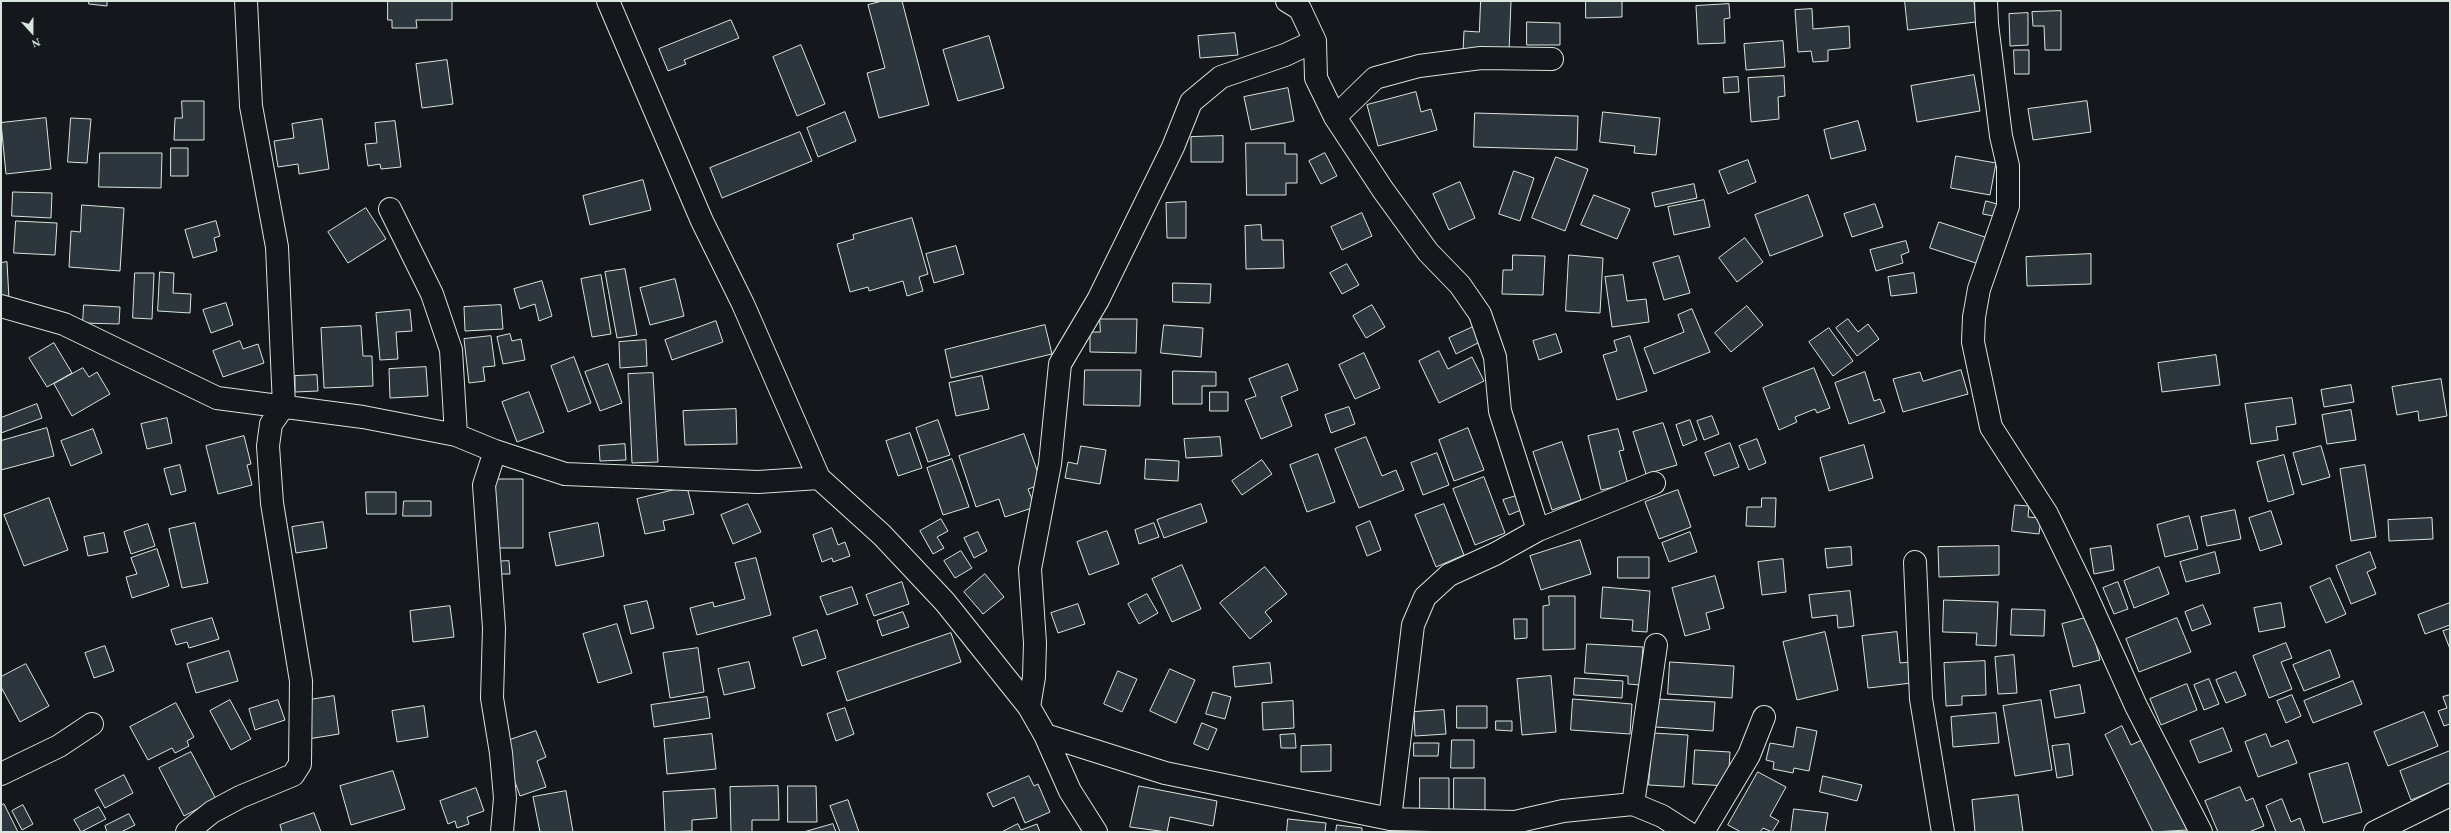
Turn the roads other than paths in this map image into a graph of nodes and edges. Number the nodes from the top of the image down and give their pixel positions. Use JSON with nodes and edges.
{"nodes":[{"id":1,"x":246,"y":1,"type":"edge"},
{"id":2,"x":608,"y":1,"type":"edge"},
{"id":3,"x":1287,"y":1,"type":"edge"},
{"id":4,"x":1986,"y":1,"type":"edge"},
{"id":5,"x":1316,"y":41,"type":"junction"},
{"id":6,"x":1552,"y":59,"type":"dead end"},
{"id":7,"x":1335,"y":117,"type":"junction"},
{"id":8,"x":390,"y":209,"type":"dead end"},
{"id":9,"x":1,"y":306,"type":"edge"},
{"id":10,"x":284,"y":406,"type":"junction"},
{"id":11,"x":456,"y":435,"type":"junction"},
{"id":12,"x":495,"y":451,"type":"junction"},
{"id":13,"x":819,"y":478,"type":"junction"},
{"id":14,"x":1654,"y":483,"type":"dead end"},
{"id":15,"x":1538,"y":530,"type":"junction"},
{"id":16,"x":1914,"y":562,"type":"dead end"},
{"id":17,"x":1656,"y":645,"type":"dead end"},
{"id":18,"x":1029,"y":707,"type":"junction"},
{"id":19,"x":1764,"y":717,"type":"dead end"},
{"id":20,"x":92,"y":724,"type":"dead end"},
{"id":21,"x":1045,"y":735,"type":"junction"},
{"id":22,"x":1,"y":774,"type":"edge"},
{"id":23,"x":2450,"y":795,"type":"edge"},
{"id":24,"x":1633,"y":804,"type":"junction"},
{"id":25,"x":1397,"y":823,"type":"edge"},
{"id":26,"x":1661,"y":824,"type":"edge"},
{"id":27,"x":188,"y":832,"type":"edge"},
{"id":28,"x":502,"y":832,"type":"edge"},
{"id":29,"x":1096,"y":832,"type":"edge"},
{"id":30,"x":1688,"y":832,"type":"edge"},
{"id":31,"x":1703,"y":832,"type":"edge"},
{"id":32,"x":1943,"y":832,"type":"edge"},
{"id":33,"x":2201,"y":832,"type":"edge"},
{"id":34,"x":2376,"y":832,"type":"edge"}],
"edges":[{"from":1,"to":10,"type":"street"},
{"from":2,"to":13,"type":"street"},
{"from":3,"to":5,"type":"street"},
{"from":4,"to":33,"type":"street"},
{"from":5,"to":7,"type":"street"},
{"from":5,"to":18,"type":"street"},
{"from":6,"to":7,"type":"street"},
{"from":7,"to":15,"type":"street"},
{"from":8,"to":11,"type":"street"},
{"from":9,"to":10,"type":"street"},
{"from":10,"to":11,"type":"street"},
{"from":10,"to":27,"type":"street"},
{"from":11,"to":12,"type":"street"},
{"from":12,"to":13,"type":"street"},
{"from":12,"to":28,"type":"street"},
{"from":13,"to":18,"type":"street"},
{"from":14,"to":15,"type":"street"},
{"from":15,"to":25,"type":"street"},
{"from":16,"to":32,"type":"street"},
{"from":17,"to":24,"type":"street"},
{"from":18,"to":21,"type":"street"},
{"from":19,"to":31,"type":"street"},
{"from":20,"to":22,"type":"street"},
{"from":21,"to":25,"type":"street"},
{"from":21,"to":29,"type":"street"},
{"from":23,"to":34,"type":"street"},
{"from":24,"to":25,"type":"street"},
{"from":24,"to":26,"type":"street"},
{"from":26,"to":30,"type":"street"}]}
